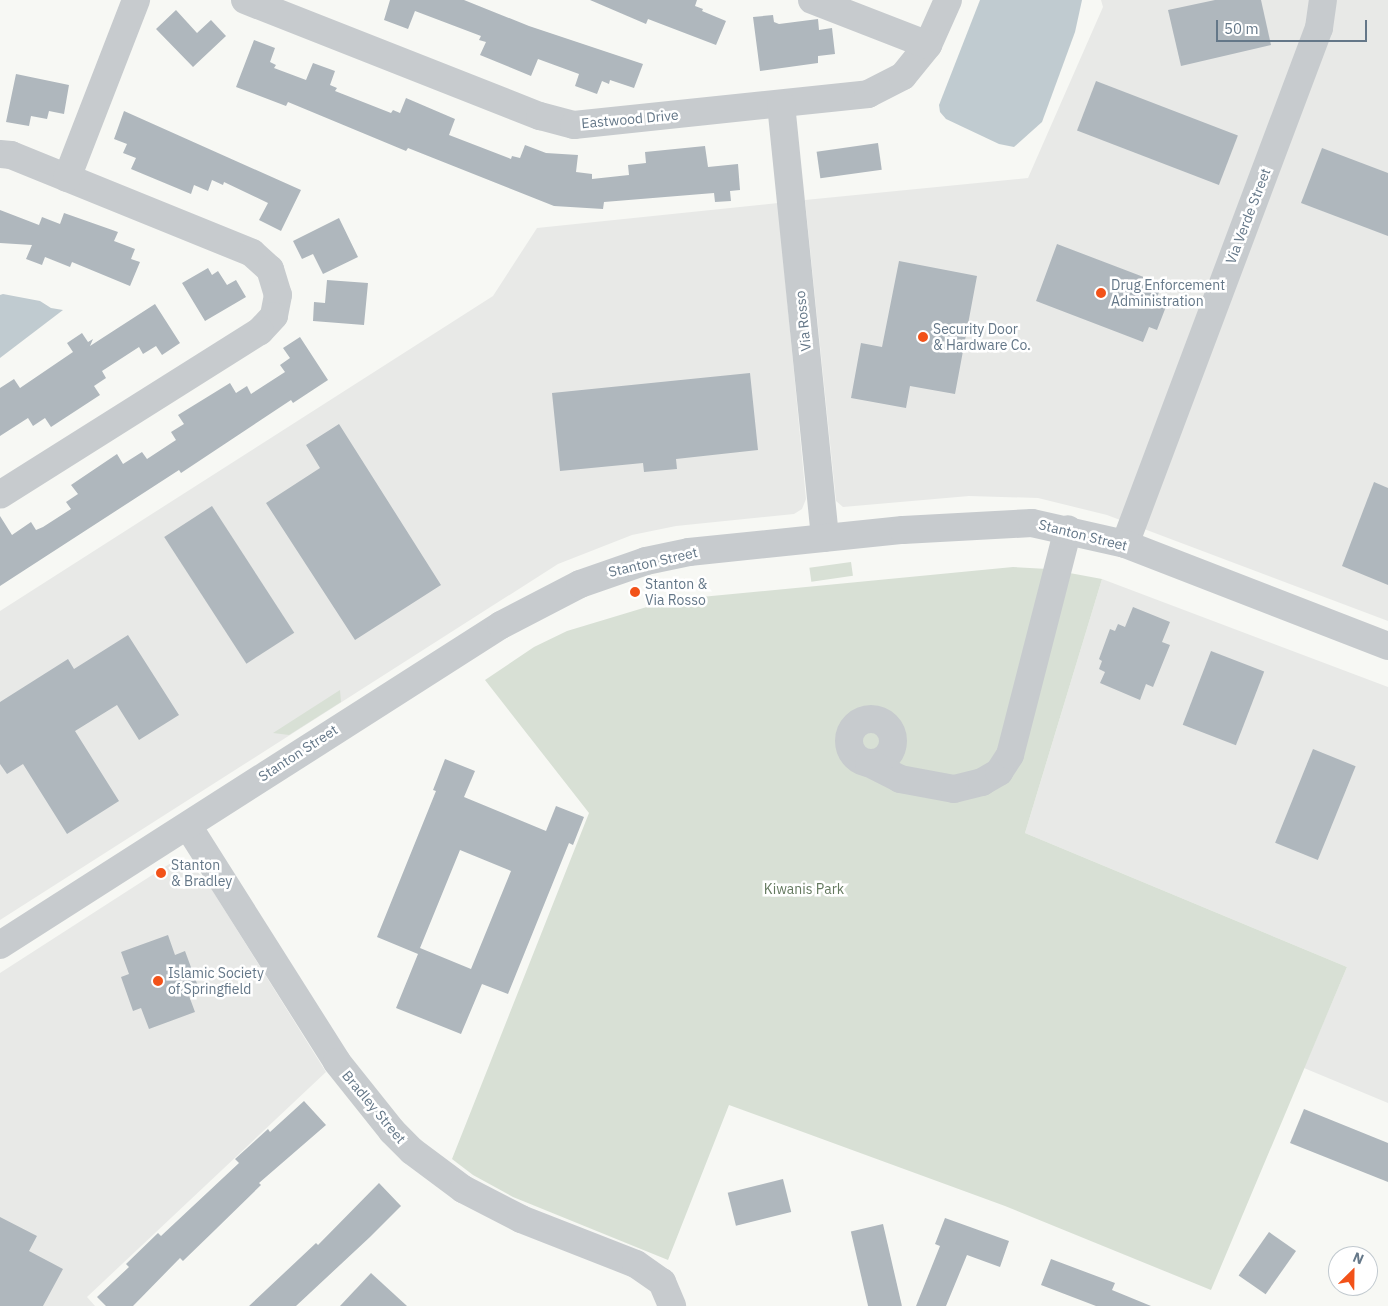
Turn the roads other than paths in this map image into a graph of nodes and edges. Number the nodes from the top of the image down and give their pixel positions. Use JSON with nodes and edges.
{"nodes":[{"id":1,"x":136,"y":0,"type":"edge"},
{"id":2,"x":244,"y":0,"type":"edge"},
{"id":3,"x":812,"y":0,"type":"edge"},
{"id":4,"x":948,"y":0,"type":"edge"},
{"id":5,"x":1324,"y":0,"type":"edge"},
{"id":6,"x":928,"y":45,"type":"junction"},
{"id":7,"x":781,"y":104,"type":"junction"},
{"id":8,"x":0,"y":154,"type":"edge"},
{"id":9,"x":67,"y":178,"type":"junction"},
{"id":10,"x":0,"y":495,"type":"edge"},
{"id":11,"x":1068,"y":529,"type":"junction"},
{"id":12,"x":825,"y":538,"type":"junction"},
{"id":13,"x":1125,"y":544,"type":"junction"},
{"id":14,"x":1388,"y":646,"type":"edge"},
{"id":15,"x":869,"y":763,"type":"dead end"},
{"id":16,"x":188,"y":826,"type":"junction"},
{"id":17,"x":0,"y":945,"type":"edge"},
{"id":18,"x":672,"y":1306,"type":"edge"}],
"edges":[{"from":1,"to":9,"type":"street"},
{"from":2,"to":7,"type":"street","name":"Eastwood Drive"},
{"from":3,"to":6,"type":"street"},
{"from":4,"to":6,"type":"street","name":"Eastwood Drive"},
{"from":5,"to":13,"type":"street","name":"Via Verde Street"},
{"from":6,"to":7,"type":"street","name":"Eastwood Drive"},
{"from":7,"to":12,"type":"street","name":"Via Rosso"},
{"from":8,"to":9,"type":"street"},
{"from":9,"to":10,"type":"street"},
{"from":11,"to":12,"type":"street","name":"Stanton Street"},
{"from":11,"to":13,"type":"street","name":"Stanton Street"},
{"from":11,"to":15,"type":"street"},
{"from":12,"to":16,"type":"street","name":"Stanton Street"},
{"from":13,"to":14,"type":"street","name":"Stanton Street"},
{"from":16,"to":17,"type":"street","name":"Stanton Street"},
{"from":16,"to":18,"type":"street","name":"Bradley Street"}]}
